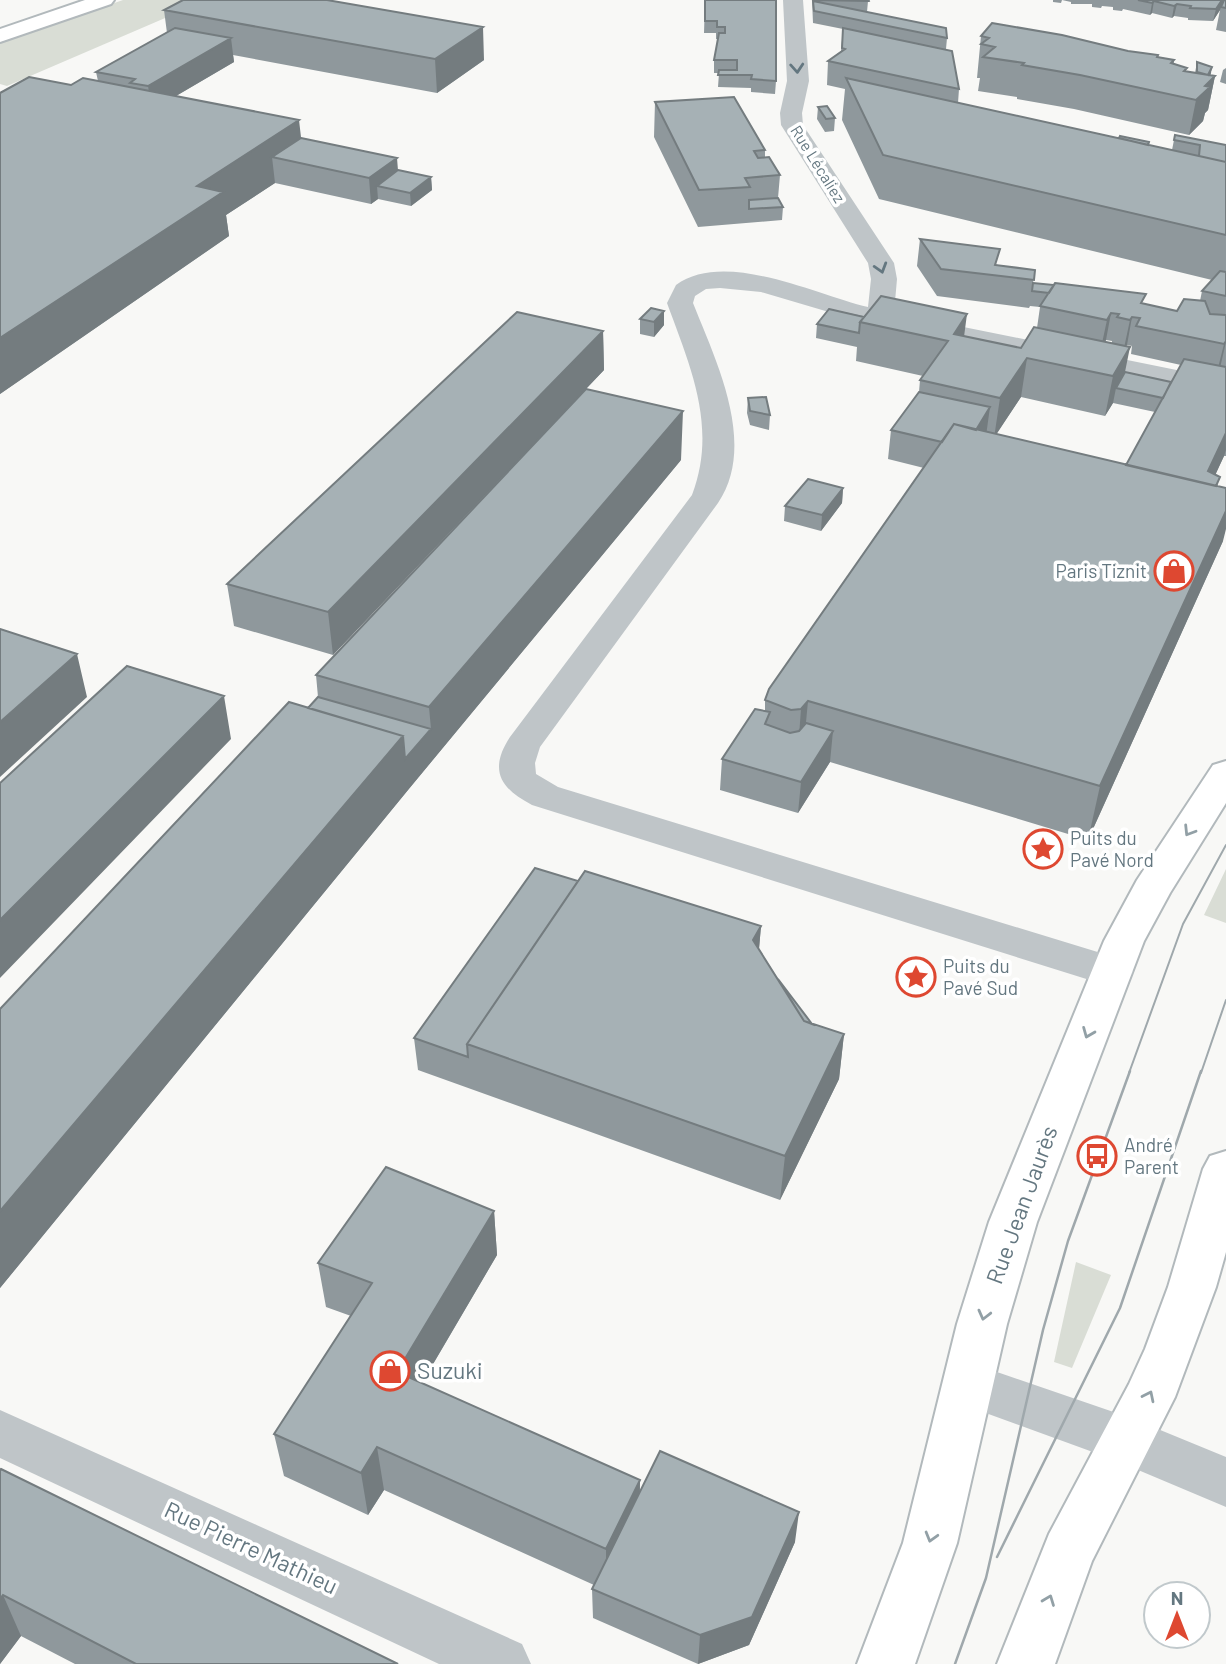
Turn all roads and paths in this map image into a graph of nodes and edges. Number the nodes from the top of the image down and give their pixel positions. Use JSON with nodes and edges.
{"nodes":[{"id":1,"x":104,"y":0,"type":"edge"},
{"id":2,"x":793,"y":0,"type":"edge"},
{"id":3,"x":0,"y":36,"type":"edge"},
{"id":4,"x":880,"y":318,"type":"junction"},
{"id":5,"x":1226,"y":389,"type":"edge"},
{"id":6,"x":1226,"y":773,"type":"edge"},
{"id":7,"x":1112,"y":972,"type":"junction"},
{"id":8,"x":1226,"y":1169,"type":"edge"},
{"id":9,"x":968,"y":1384,"type":"junction"},
{"id":10,"x":0,"y":1433,"type":"edge"},
{"id":11,"x":1127,"y":1440,"type":"junction"},
{"id":12,"x":1226,"y":1483,"type":"edge"},
{"id":13,"x":502,"y":1664,"type":"edge"},
{"id":14,"x":887,"y":1664,"type":"edge"},
{"id":15,"x":1026,"y":1664,"type":"edge"}],
"edges":[{"from":1,"to":3,"type":"main road"},
{"from":2,"to":4,"type":"street","name":"Rue Lécaliez","one_way":true},
{"from":4,"to":5,"type":"street"},
{"from":4,"to":7,"type":"street"},
{"from":6,"to":7,"type":"main road","name":"Rue Jean Jaurès","one_way":true},
{"from":7,"to":9,"type":"main road","name":"Rue Jean Jaurès","one_way":true},
{"from":11,"to":8,"type":"main road","one_way":true},
{"from":9,"to":11,"type":"street"},
{"from":9,"to":14,"type":"main road","name":"Rue Jean Jaurès","one_way":true},
{"from":10,"to":13,"type":"street","name":"Rue Pierre Mathieu"},
{"from":11,"to":12,"type":"street"},
{"from":15,"to":11,"type":"main road","one_way":true}]}
